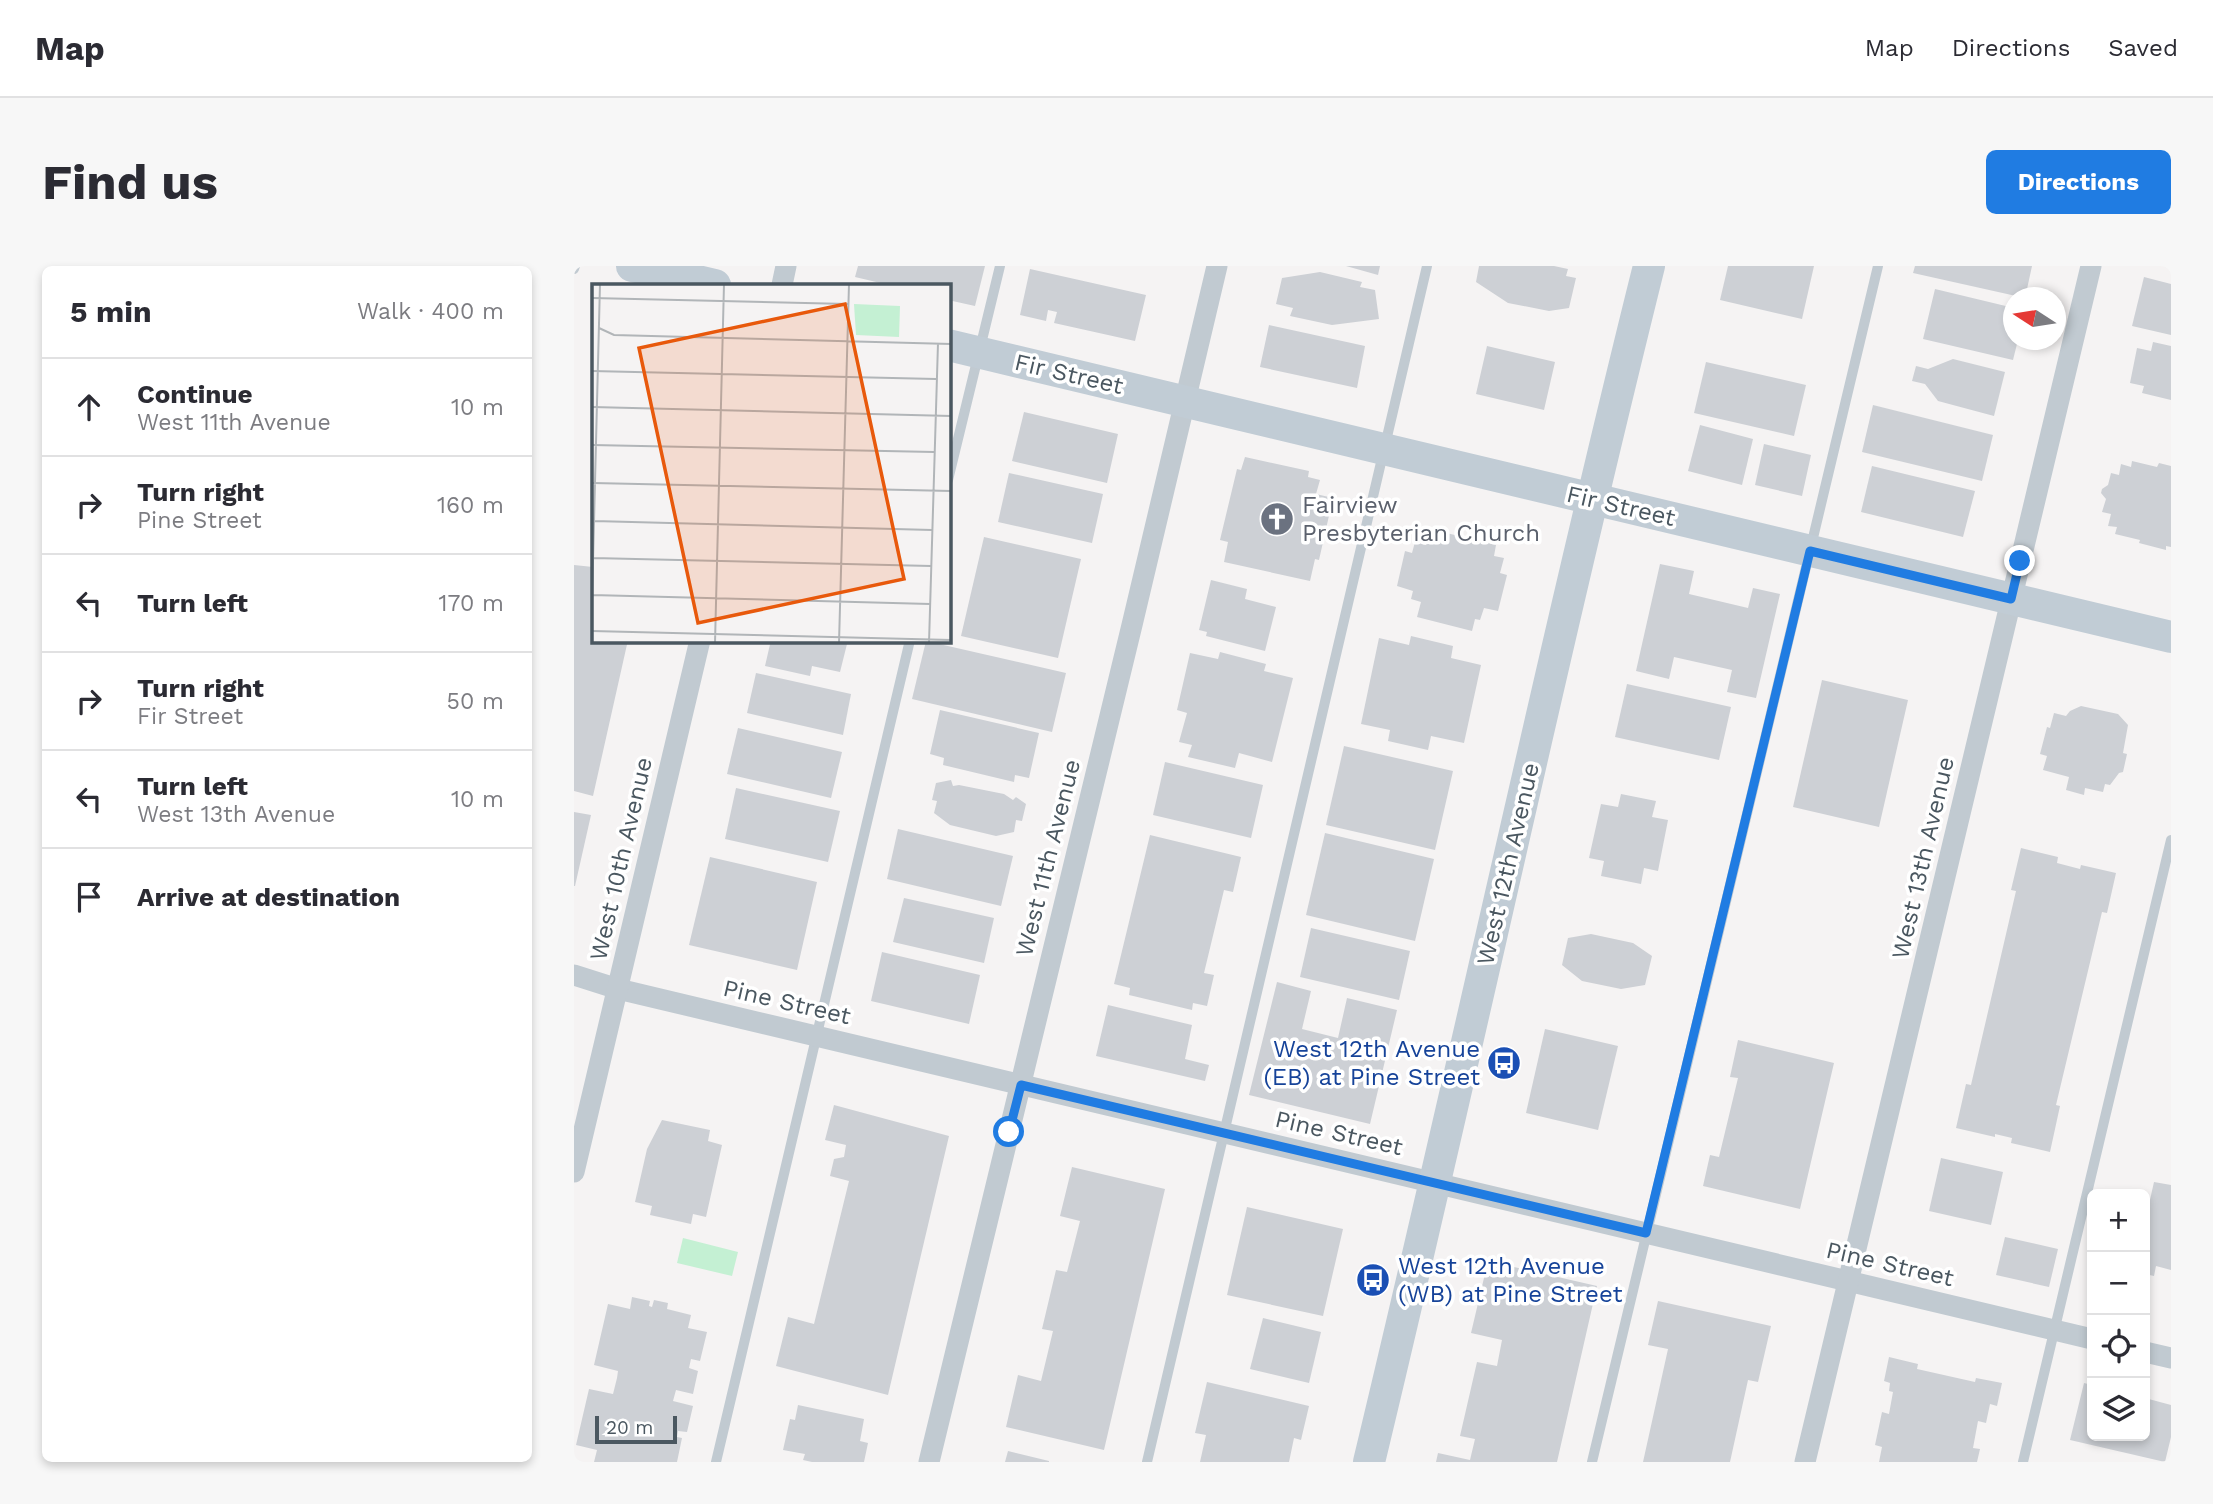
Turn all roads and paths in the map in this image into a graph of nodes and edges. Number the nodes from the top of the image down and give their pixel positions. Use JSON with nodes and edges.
{"nodes":[{"id":1,"x":632,"y":266,"type":"edge"},
{"id":2,"x":786,"y":266,"type":"edge"},
{"id":3,"x":1000,"y":266,"type":"edge"},
{"id":4,"x":1217,"y":266,"type":"edge"},
{"id":5,"x":1427,"y":266,"type":"edge"},
{"id":6,"x":1649,"y":266,"type":"edge"},
{"id":7,"x":1878,"y":266,"type":"edge"},
{"id":8,"x":2091,"y":266,"type":"edge"},
{"id":9,"x":711,"y":284,"type":"edge"},
{"id":10,"x":782,"y":284,"type":"edge"},
{"id":11,"x":950,"y":346,"type":"edge"},
{"id":12,"x":979,"y":353,"type":"junction"},
{"id":13,"x":1184,"y":402,"type":"junction"},
{"id":14,"x":1385,"y":449,"type":"junction"},
{"id":15,"x":950,"y":472,"type":"edge"},
{"id":16,"x":1591,"y":499,"type":"junction"},
{"id":17,"x":1810,"y":551,"type":"junction"},
{"id":18,"x":2011,"y":599,"type":"junction"},
{"id":19,"x":2171,"y":637,"type":"edge"},
{"id":20,"x":700,"y":642,"type":"edge"},
{"id":21,"x":911,"y":642,"type":"edge"},
{"id":22,"x":2171,"y":840,"type":"edge"},
{"id":23,"x":574,"y":975,"type":"edge"},
{"id":24,"x":618,"y":989,"type":"junction"},
{"id":25,"x":816,"y":1036,"type":"junction"},
{"id":26,"x":1021,"y":1085,"type":"junction"},
{"id":27,"x":1224,"y":1133,"type":"junction"},
{"id":28,"x":574,"y":1172,"type":"edge"},
{"id":29,"x":1436,"y":1183,"type":"junction"},
{"id":30,"x":1646,"y":1233,"type":"junction"},
{"id":31,"x":1848,"y":1281,"type":"junction"},
{"id":32,"x":2055,"y":1330,"type":"junction"},
{"id":33,"x":2087,"y":1338,"type":"edge"},
{"id":34,"x":2150,"y":1353,"type":"edge"},
{"id":35,"x":2171,"y":1358,"type":"edge"},
{"id":36,"x":716,"y":1462,"type":"edge"},
{"id":37,"x":929,"y":1462,"type":"edge"},
{"id":38,"x":1147,"y":1462,"type":"edge"},
{"id":39,"x":1369,"y":1462,"type":"edge"},
{"id":40,"x":1592,"y":1462,"type":"edge"},
{"id":41,"x":1805,"y":1462,"type":"edge"},
{"id":42,"x":2023,"y":1462,"type":"edge"}],
"edges":[{"from":1,"to":9,"type":"street"},
{"from":2,"to":10,"type":"street"},
{"from":3,"to":12,"type":"lane"},
{"from":4,"to":13,"type":"street","name":"West 11th Avenue"},
{"from":5,"to":14,"type":"lane"},
{"from":6,"to":16,"type":"street","name":"West 12th Avenue"},
{"from":7,"to":17,"type":"lane"},
{"from":8,"to":18,"type":"street","name":"West 13th Avenue"},
{"from":11,"to":12,"type":"street","name":"Fir Street"},
{"from":12,"to":13,"type":"street","name":"Fir Street"},
{"from":12,"to":15,"type":"lane"},
{"from":13,"to":14,"type":"street","name":"Fir Street"},
{"from":13,"to":26,"type":"street","name":"West 11th Avenue"},
{"from":14,"to":16,"type":"street","name":"Fir Street"},
{"from":14,"to":27,"type":"lane"},
{"from":16,"to":17,"type":"street","name":"Fir Street"},
{"from":16,"to":29,"type":"street","name":"West 12th Avenue"},
{"from":17,"to":18,"type":"street","name":"Fir Street"},
{"from":17,"to":30,"type":"lane"},
{"from":18,"to":19,"type":"street","name":"Fir Street"},
{"from":18,"to":31,"type":"street","name":"West 13th Avenue"},
{"from":20,"to":24,"type":"street","name":"West 10th Avenue"},
{"from":21,"to":25,"type":"lane"},
{"from":22,"to":32,"type":"lane"},
{"from":23,"to":24,"type":"street","name":"Pine Street"},
{"from":24,"to":25,"type":"street","name":"Pine Street"},
{"from":24,"to":28,"type":"street","name":"West 10th Avenue"},
{"from":25,"to":26,"type":"street","name":"Pine Street"},
{"from":25,"to":36,"type":"lane"},
{"from":26,"to":27,"type":"street","name":"Pine Street"},
{"from":26,"to":37,"type":"street","name":"West 11th Avenue"},
{"from":27,"to":29,"type":"street","name":"Pine Street"},
{"from":27,"to":38,"type":"lane"},
{"from":29,"to":30,"type":"street","name":"Pine Street"},
{"from":29,"to":39,"type":"street","name":"West 12th Avenue"},
{"from":30,"to":31,"type":"street","name":"Pine Street"},
{"from":30,"to":40,"type":"lane"},
{"from":31,"to":32,"type":"street","name":"Pine Street"},
{"from":31,"to":41,"type":"street","name":"West 13th Avenue"},
{"from":32,"to":33,"type":"street","name":"Pine Street"},
{"from":32,"to":42,"type":"lane"},
{"from":34,"to":35,"type":"street"}]}
